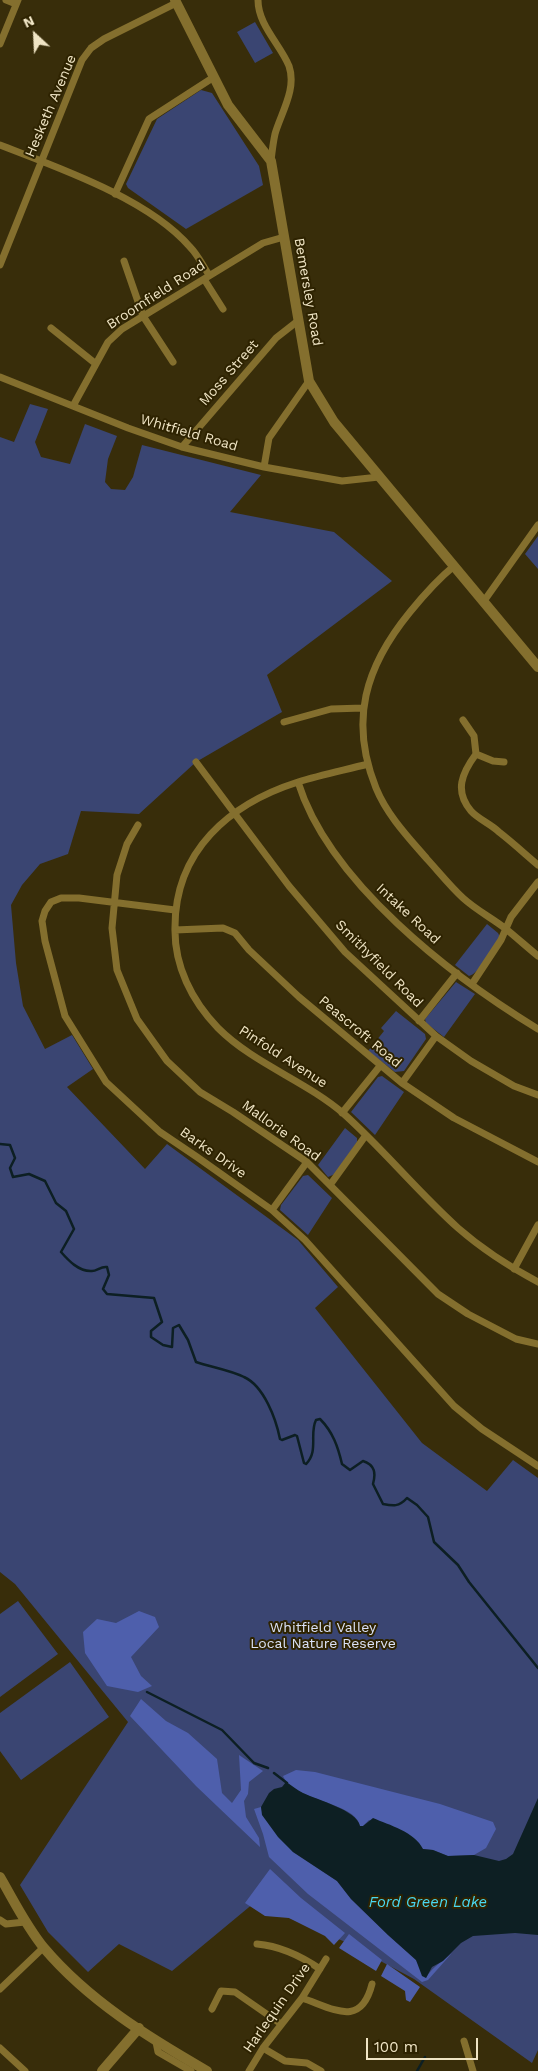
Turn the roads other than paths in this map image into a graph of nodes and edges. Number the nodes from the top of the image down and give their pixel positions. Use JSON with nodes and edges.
{"nodes":[{"id":1,"x":6,"y":0,"type":"edge"},
{"id":2,"x":258,"y":0,"type":"edge"},
{"id":3,"x":175,"y":1,"type":"edge"},
{"id":4,"x":17,"y":2,"type":"edge"},
{"id":5,"x":0,"y":44,"type":"edge"},
{"id":6,"x":214,"y":77,"type":"junction"},
{"id":7,"x":0,"y":145,"type":"edge"},
{"id":8,"x":41,"y":161,"type":"junction"},
{"id":9,"x":271,"y":161,"type":"junction"},
{"id":10,"x":114,"y":194,"type":"junction"},
{"id":11,"x":284,"y":237,"type":"junction"},
{"id":12,"x":124,"y":261,"type":"dead end"},
{"id":13,"x":0,"y":265,"type":"edge"},
{"id":14,"x":206,"y":277,"type":"junction"},
{"id":15,"x":223,"y":309,"type":"dead end"},
{"id":16,"x":143,"y":316,"type":"junction"},
{"id":17,"x":299,"y":320,"type":"junction"},
{"id":18,"x":51,"y":328,"type":"dead end"},
{"id":19,"x":173,"y":362,"type":"dead end"},
{"id":20,"x":96,"y":364,"type":"junction"},
{"id":21,"x":0,"y":377,"type":"edge"},
{"id":22,"x":310,"y":381,"type":"junction"},
{"id":23,"x":73,"y":406,"type":"junction"},
{"id":24,"x":182,"y":447,"type":"junction"},
{"id":25,"x":264,"y":467,"type":"junction"},
{"id":26,"x":379,"y":478,"type":"junction"},
{"id":27,"x":538,"y":525,"type":"edge"},
{"id":28,"x":454,"y":566,"type":"junction"},
{"id":29,"x":484,"y":601,"type":"junction"},
{"id":30,"x":538,"y":667,"type":"edge"},
{"id":31,"x":363,"y":708,"type":"junction"},
{"id":32,"x":463,"y":720,"type":"dead end"},
{"id":33,"x":284,"y":722,"type":"dead end"},
{"id":34,"x":476,"y":754,"type":"junction"},
{"id":35,"x":196,"y":762,"type":"dead end"},
{"id":36,"x":504,"y":762,"type":"dead end"},
{"id":37,"x":368,"y":764,"type":"junction"},
{"id":38,"x":298,"y":782,"type":"junction"},
{"id":39,"x":234,"y":814,"type":"junction"},
{"id":40,"x":138,"y":825,"type":"dead end"},
{"id":41,"x":538,"y":865,"type":"edge"},
{"id":42,"x":538,"y":882,"type":"edge"},
{"id":43,"x":114,"y":903,"type":"junction"},
{"id":44,"x":175,"y":910,"type":"junction"},
{"id":45,"x":506,"y":929,"type":"junction"},
{"id":46,"x":175,"y":930,"type":"junction"},
{"id":47,"x":538,"y":956,"type":"edge"},
{"id":48,"x":457,"y":973,"type":"junction"},
{"id":49,"x":472,"y":984,"type":"junction"},
{"id":50,"x":419,"y":1021,"type":"junction"},
{"id":51,"x":538,"y":1029,"type":"edge"},
{"id":52,"x":436,"y":1036,"type":"junction"},
{"id":53,"x":380,"y":1066,"type":"junction"},
{"id":54,"x":402,"y":1083,"type":"junction"},
{"id":55,"x":538,"y":1096,"type":"edge"},
{"id":56,"x":342,"y":1113,"type":"junction"},
{"id":57,"x":366,"y":1135,"type":"junction"},
{"id":58,"x":307,"y":1162,"type":"junction"},
{"id":59,"x":538,"y":1162,"type":"edge"},
{"id":60,"x":330,"y":1185,"type":"junction"},
{"id":61,"x":272,"y":1210,"type":"junction"},
{"id":62,"x":538,"y":1225,"type":"edge"},
{"id":63,"x":514,"y":1269,"type":"junction"},
{"id":64,"x":538,"y":1282,"type":"edge"},
{"id":65,"x":538,"y":1344,"type":"edge"},
{"id":66,"x":538,"y":1466,"type":"edge"},
{"id":67,"x":0,"y":1877,"type":"edge"},
{"id":68,"x":0,"y":1920,"type":"edge"},
{"id":69,"x":25,"y":1922,"type":"junction"},
{"id":70,"x":257,"y":1944,"type":"dead end"},
{"id":71,"x":44,"y":1948,"type":"junction"},
{"id":72,"x":326,"y":1959,"type":"dead end"},
{"id":73,"x":320,"y":1969,"type":"junction"},
{"id":74,"x":372,"y":1984,"type":"dead end"},
{"id":75,"x":0,"y":1989,"type":"edge"},
{"id":76,"x":302,"y":1998,"type":"junction"},
{"id":77,"x":212,"y":2009,"type":"dead end"},
{"id":78,"x":281,"y":2024,"type":"junction"},
{"id":79,"x":139,"y":2028,"type":"junction"},
{"id":80,"x":464,"y":2041,"type":"dead end"},
{"id":81,"x":156,"y":2042,"type":"junction"},
{"id":82,"x":0,"y":2048,"type":"edge"},
{"id":83,"x":264,"y":2048,"type":"junction"},
{"id":84,"x":25,"y":2071,"type":"edge"},
{"id":85,"x":102,"y":2071,"type":"edge"},
{"id":86,"x":191,"y":2071,"type":"edge"},
{"id":87,"x":207,"y":2071,"type":"edge"},
{"id":88,"x":249,"y":2071,"type":"edge"},
{"id":89,"x":321,"y":2071,"type":"edge"},
{"id":90,"x":473,"y":2071,"type":"edge"}],
"edges":[{"from":1,"to":4,"type":"street"},
{"from":2,"to":9,"type":"street"},
{"from":3,"to":6,"type":"street","name":"Bemersley Road"},
{"from":3,"to":8,"type":"street","name":"Hesketh Avenue"},
{"from":4,"to":5,"type":"street"},
{"from":6,"to":9,"type":"street","name":"Bemersley Road"},
{"from":6,"to":10,"type":"street"},
{"from":7,"to":8,"type":"street"},
{"from":8,"to":10,"type":"street"},
{"from":8,"to":13,"type":"street","name":"Hesketh Avenue"},
{"from":9,"to":11,"type":"street","name":"Bemersley Road"},
{"from":10,"to":14,"type":"street"},
{"from":11,"to":14,"type":"street","name":"Broomfield Road"},
{"from":11,"to":17,"type":"street","name":"Bemersley Road"},
{"from":12,"to":16,"type":"street"},
{"from":14,"to":15,"type":"street"},
{"from":14,"to":16,"type":"street","name":"Broomfield Road"},
{"from":16,"to":19,"type":"street"},
{"from":16,"to":20,"type":"street","name":"Broomfield Road"},
{"from":17,"to":22,"type":"street","name":"Bemersley Road"},
{"from":17,"to":24,"type":"street","name":"Moss Street"},
{"from":18,"to":20,"type":"street"},
{"from":20,"to":23,"type":"street","name":"Broomfield Road"},
{"from":21,"to":23,"type":"street","name":"Whitfield Road"},
{"from":22,"to":25,"type":"street"},
{"from":22,"to":26,"type":"street","name":"Bemersley Road"},
{"from":23,"to":24,"type":"street","name":"Whitfield Road"},
{"from":24,"to":25,"type":"street","name":"Whitfield Road"},
{"from":25,"to":26,"type":"street","name":"Whitfield Road"},
{"from":26,"to":28,"type":"street","name":"Bemersley Road"},
{"from":27,"to":29,"type":"street"},
{"from":28,"to":29,"type":"street","name":"Bemersley Road"},
{"from":28,"to":31,"type":"street"},
{"from":29,"to":30,"type":"street","name":"Bemersley Road"},
{"from":31,"to":33,"type":"street"},
{"from":31,"to":37,"type":"street"},
{"from":32,"to":34,"type":"street"},
{"from":34,"to":36,"type":"street"},
{"from":34,"to":41,"type":"street"},
{"from":35,"to":39,"type":"street","name":"Smithyfield Road"},
{"from":37,"to":38,"type":"street","name":"Pinfold Avenue"},
{"from":37,"to":45,"type":"street"},
{"from":38,"to":39,"type":"street","name":"Pinfold Avenue"},
{"from":38,"to":48,"type":"street","name":"Intake Road"},
{"from":39,"to":44,"type":"street","name":"Pinfold Avenue"},
{"from":39,"to":50,"type":"street","name":"Smithyfield Road"},
{"from":40,"to":43,"type":"street","name":"Mallorie Road"},
{"from":42,"to":45,"type":"street"},
{"from":43,"to":44,"type":"street","name":"Barks Drive"},
{"from":43,"to":58,"type":"street","name":"Mallorie Road"},
{"from":43,"to":61,"type":"street","name":"Barks Drive"},
{"from":44,"to":46,"type":"street","name":"Pinfold Avenue"},
{"from":45,"to":47,"type":"street"},
{"from":45,"to":49,"type":"street"},
{"from":46,"to":53,"type":"street","name":"Peascroft Road"},
{"from":46,"to":56,"type":"street","name":"Pinfold Avenue"},
{"from":48,"to":49,"type":"street","name":"Intake Road"},
{"from":48,"to":50,"type":"street"},
{"from":49,"to":51,"type":"street","name":"Intake Road"},
{"from":50,"to":52,"type":"street","name":"Smithyfield Road"},
{"from":52,"to":54,"type":"street"},
{"from":52,"to":55,"type":"street","name":"Smithyfield Road"},
{"from":53,"to":54,"type":"street","name":"Peascroft Road"},
{"from":53,"to":56,"type":"street"},
{"from":54,"to":59,"type":"street","name":"Peascroft Road"},
{"from":56,"to":57,"type":"street","name":"Pinfold Avenue"},
{"from":57,"to":60,"type":"street"},
{"from":57,"to":63,"type":"street","name":"Pinfold Avenue"},
{"from":58,"to":60,"type":"street","name":"Mallorie Road"},
{"from":58,"to":61,"type":"street"},
{"from":60,"to":65,"type":"street","name":"Mallorie Road"},
{"from":61,"to":66,"type":"street","name":"Barks Drive"},
{"from":62,"to":63,"type":"street"},
{"from":63,"to":64,"type":"street","name":"Pinfold Avenue"},
{"from":67,"to":69,"type":"street"},
{"from":68,"to":69,"type":"street"},
{"from":69,"to":71,"type":"street"},
{"from":70,"to":73,"type":"street"},
{"from":71,"to":75,"type":"street"},
{"from":71,"to":79,"type":"street"},
{"from":72,"to":73,"type":"street","name":"Harlequin Drive"},
{"from":73,"to":76,"type":"street","name":"Harlequin Drive"},
{"from":74,"to":76,"type":"street"},
{"from":76,"to":78,"type":"street","name":"Harlequin Drive"},
{"from":77,"to":78,"type":"street"},
{"from":78,"to":83,"type":"street","name":"Harlequin Drive"},
{"from":79,"to":81,"type":"street"},
{"from":79,"to":85,"type":"street"},
{"from":80,"to":90,"type":"street"},
{"from":81,"to":86,"type":"street"},
{"from":81,"to":87,"type":"street"},
{"from":82,"to":84,"type":"street"},
{"from":83,"to":88,"type":"street","name":"Harlequin Drive"},
{"from":83,"to":89,"type":"street"}]}
